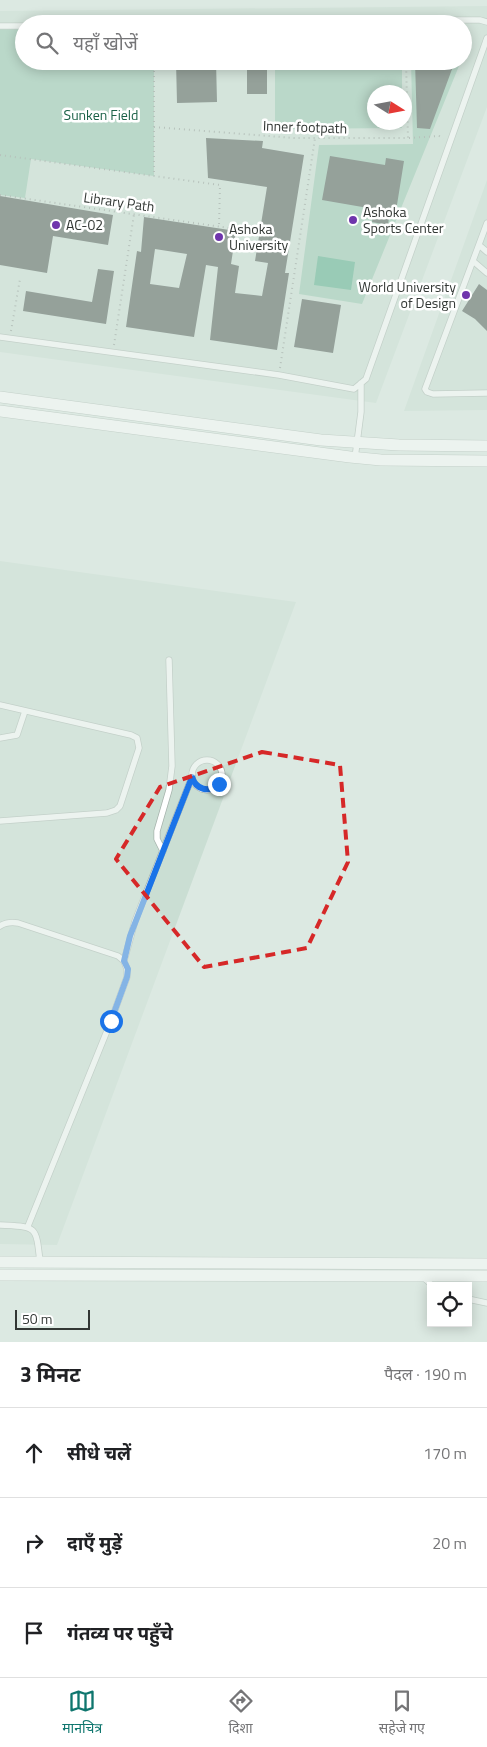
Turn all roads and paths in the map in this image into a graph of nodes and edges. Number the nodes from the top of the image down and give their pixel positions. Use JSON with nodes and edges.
{"nodes":[{"id":1,"x":472,"y":20,"type":"edge"},
{"id":2,"x":487,"y":22,"type":"edge"},
{"id":3,"x":0,"y":26,"type":"edge"},
{"id":4,"x":15,"y":26,"type":"edge"},
{"id":5,"x":487,"y":38,"type":"edge"},
{"id":6,"x":154,"y":70,"type":"edge"},
{"id":7,"x":406,"y":70,"type":"edge"},
{"id":8,"x":154,"y":127,"type":"junction"},
{"id":9,"x":315,"y":138,"type":"junction"},
{"id":10,"x":408,"y":138,"type":"junction"},
{"id":11,"x":450,"y":143,"type":"junction"},
{"id":12,"x":0,"y":155,"type":"edge"},
{"id":13,"x":154,"y":176,"type":"junction"},
{"id":14,"x":0,"y":195,"type":"edge"},
{"id":15,"x":134,"y":214,"type":"junction"},
{"id":16,"x":487,"y":223,"type":"edge"},
{"id":17,"x":219,"y":226,"type":"junction"},
{"id":18,"x":236,"y":229,"type":"dead end"},
{"id":19,"x":479,"y":245,"type":"junction"},
{"id":20,"x":487,"y":252,"type":"edge"},
{"id":21,"x":473,"y":262,"type":"junction"},
{"id":22,"x":487,"y":273,"type":"edge"},
{"id":23,"x":20,"y":279,"type":"dead end"},
{"id":24,"x":0,"y":337,"type":"edge"},
{"id":25,"x":9,"y":338,"type":"junction"},
{"id":26,"x":113,"y":352,"type":"junction"},
{"id":27,"x":279,"y":375,"type":"junction"},
{"id":28,"x":362,"y":383,"type":"junction"},
{"id":29,"x":487,"y":393,"type":"edge"},
{"id":30,"x":0,"y":397,"type":"edge"},
{"id":31,"x":0,"y":411,"type":"edge"},
{"id":32,"x":357,"y":444,"type":"junction"},
{"id":33,"x":487,"y":446,"type":"edge"},
{"id":34,"x":355,"y":458,"type":"junction"},
{"id":35,"x":487,"y":461,"type":"edge"},
{"id":36,"x":169,"y":660,"type":"dead end"},
{"id":37,"x":0,"y":705,"type":"edge"},
{"id":38,"x":26,"y":711,"type":"junction"},
{"id":39,"x":0,"y":738,"type":"edge"},
{"id":40,"x":192,"y":777,"type":"junction"},
{"id":41,"x":0,"y":821,"type":"edge"},
{"id":42,"x":163,"y":851,"type":"junction"},
{"id":43,"x":0,"y":926,"type":"edge"},
{"id":44,"x":124,"y":961,"type":"junction"},
{"id":45,"x":0,"y":1225,"type":"edge"},
{"id":46,"x":28,"y":1226,"type":"junction"},
{"id":47,"x":0,"y":1262,"type":"edge"},
{"id":48,"x":40,"y":1262,"type":"junction"},
{"id":49,"x":65,"y":1262,"type":"junction"},
{"id":50,"x":487,"y":1264,"type":"edge"},
{"id":51,"x":0,"y":1275,"type":"edge"},
{"id":52,"x":65,"y":1275,"type":"junction"},
{"id":53,"x":421,"y":1276,"type":"junction"},
{"id":54,"x":487,"y":1276,"type":"edge"},
{"id":55,"x":428,"y":1282,"type":"edge"},
{"id":56,"x":472,"y":1300,"type":"edge"},
{"id":57,"x":487,"y":1304,"type":"edge"}],
"edges":[{"from":1,"to":2,"type":"lane"},
{"from":3,"to":4,"type":"lane"},
{"from":5,"to":11,"type":"lane"},
{"from":6,"to":8,"type":"path"},
{"from":7,"to":10,"type":"path"},
{"from":8,"to":9,"type":"path","name":"Inner footpath"},
{"from":8,"to":13,"type":"path"},
{"from":9,"to":10,"type":"path","name":"Inner footpath"},
{"from":9,"to":27,"type":"path"},
{"from":10,"to":11,"type":"path","name":"Inner footpath"},
{"from":11,"to":28,"type":"lane"},
{"from":12,"to":13,"type":"path"},
{"from":13,"to":17,"type":"path"},
{"from":14,"to":15,"type":"path","name":"Library Path"},
{"from":15,"to":17,"type":"path","name":"Library Path"},
{"from":15,"to":26,"type":"path"},
{"from":16,"to":19,"type":"lane"},
{"from":17,"to":18,"type":"path","name":"Library Path"},
{"from":19,"to":20,"type":"lane"},
{"from":19,"to":21,"type":"lane"},
{"from":21,"to":22,"type":"lane"},
{"from":21,"to":29,"type":"lane"},
{"from":23,"to":25,"type":"path"},
{"from":24,"to":25,"type":"lane"},
{"from":25,"to":26,"type":"lane"},
{"from":26,"to":27,"type":"lane"},
{"from":27,"to":28,"type":"lane"},
{"from":28,"to":32,"type":"lane"},
{"from":30,"to":32,"type":"street"},
{"from":31,"to":34,"type":"street"},
{"from":32,"to":33,"type":"street"},
{"from":32,"to":34,"type":"lane"},
{"from":34,"to":35,"type":"street"},
{"from":36,"to":42,"type":"lane"},
{"from":37,"to":38,"type":"lane"},
{"from":38,"to":39,"type":"lane"},
{"from":38,"to":41,"type":"lane"},
{"from":40,"to":40,"type":"lane"},
{"from":40,"to":42,"type":"lane"},
{"from":42,"to":44,"type":"lane"},
{"from":43,"to":44,"type":"lane"},
{"from":44,"to":46,"type":"lane"},
{"from":45,"to":46,"type":"lane"},
{"from":46,"to":48,"type":"lane"},
{"from":47,"to":48,"type":"street"},
{"from":48,"to":49,"type":"street"},
{"from":49,"to":50,"type":"street"},
{"from":49,"to":52,"type":"street"},
{"from":51,"to":52,"type":"street"},
{"from":52,"to":53,"type":"street"},
{"from":53,"to":54,"type":"street"},
{"from":53,"to":55,"type":"lane"},
{"from":56,"to":57,"type":"lane"}]}
